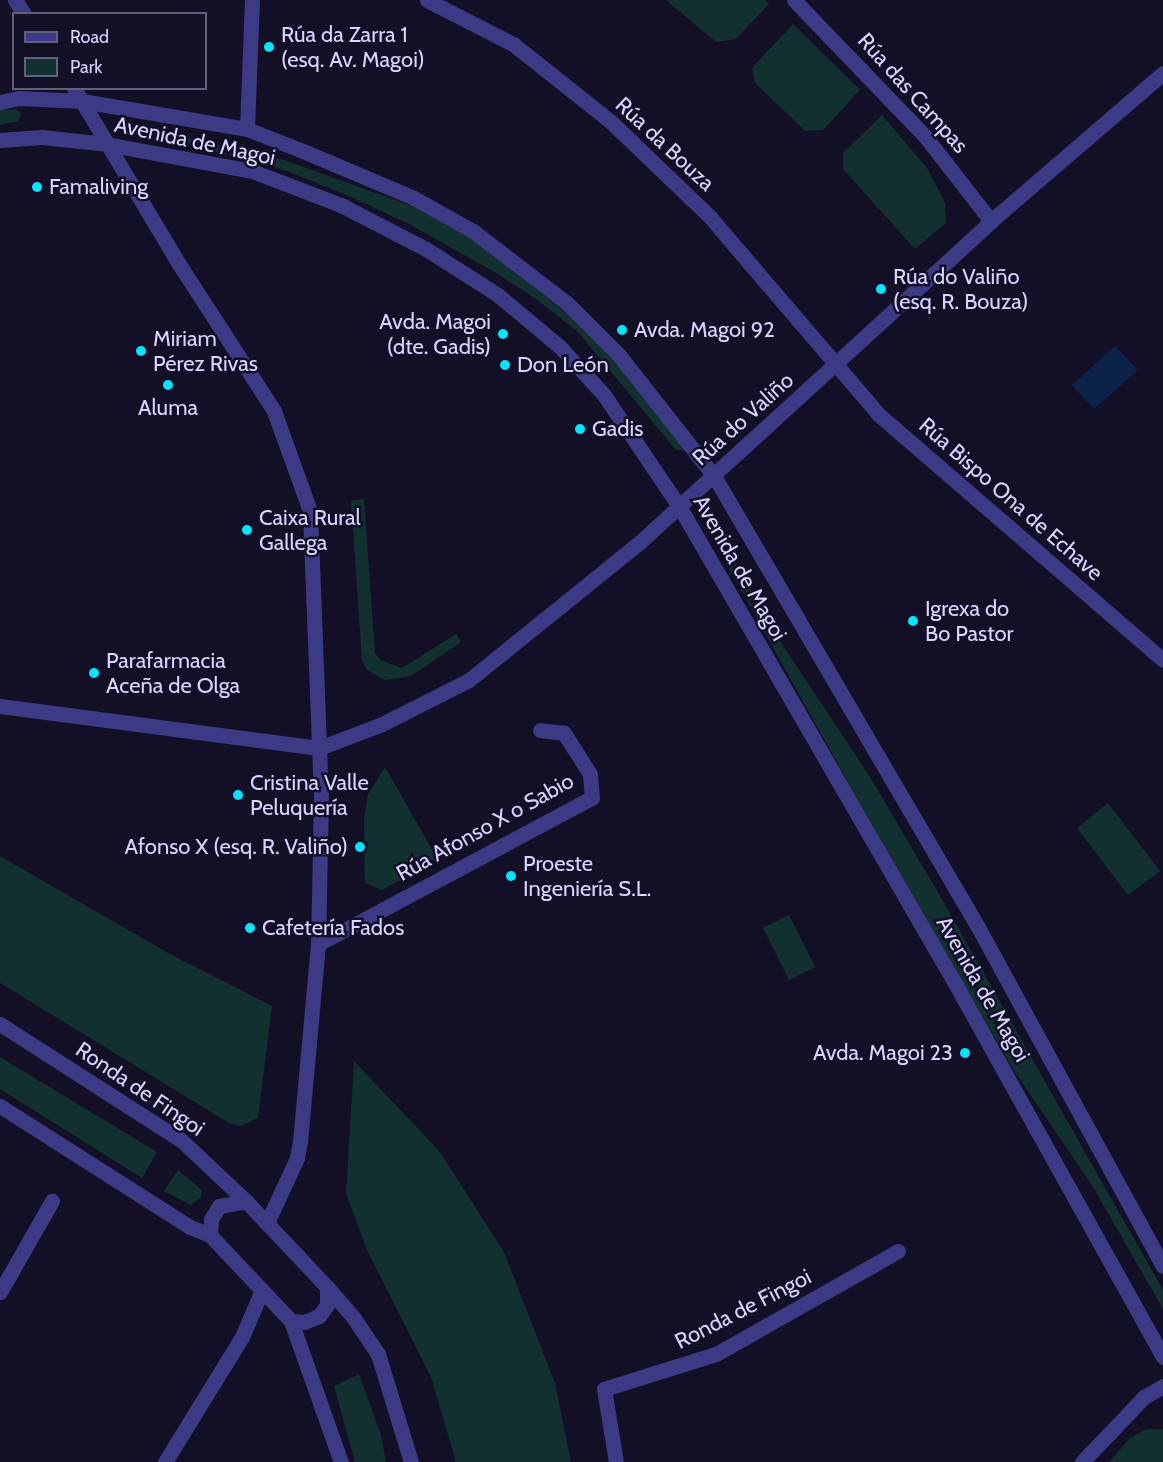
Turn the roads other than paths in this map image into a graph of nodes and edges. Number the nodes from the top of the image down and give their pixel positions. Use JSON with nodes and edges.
{"nodes":[{"id":1,"x":252,"y":0,"type":"edge"},
{"id":2,"x":427,"y":0,"type":"edge"},
{"id":3,"x":794,"y":0,"type":"edge"},
{"id":4,"x":1163,"y":73,"type":"edge"},
{"id":5,"x":78,"y":95,"type":"edge"},
{"id":6,"x":0,"y":102,"type":"edge"},
{"id":7,"x":247,"y":129,"type":"junction"},
{"id":8,"x":0,"y":140,"type":"edge"},
{"id":9,"x":106,"y":144,"type":"junction"},
{"id":10,"x":991,"y":221,"type":"junction"},
{"id":11,"x":837,"y":363,"type":"junction"},
{"id":12,"x":714,"y":476,"type":"junction"},
{"id":13,"x":679,"y":506,"type":"junction"},
{"id":14,"x":1163,"y":660,"type":"edge"},
{"id":15,"x":0,"y":706,"type":"edge"},
{"id":16,"x":540,"y":729,"type":"dead end"},
{"id":17,"x":319,"y":748,"type":"junction"},
{"id":18,"x":318,"y":944,"type":"junction"},
{"id":19,"x":0,"y":1024,"type":"edge"},
{"id":20,"x":0,"y":1106,"type":"edge"},
{"id":21,"x":52,"y":1201,"type":"dead end"},
{"id":22,"x":246,"y":1201,"type":"junction"},
{"id":23,"x":267,"y":1223,"type":"junction"},
{"id":24,"x":210,"y":1235,"type":"junction"},
{"id":25,"x":898,"y":1251,"type":"dead end"},
{"id":26,"x":1163,"y":1266,"type":"edge"},
{"id":27,"x":327,"y":1287,"type":"junction"},
{"id":28,"x":262,"y":1290,"type":"junction"},
{"id":29,"x":0,"y":1292,"type":"edge"},
{"id":30,"x":291,"y":1321,"type":"junction"},
{"id":31,"x":1163,"y":1357,"type":"edge"},
{"id":32,"x":1163,"y":1386,"type":"edge"},
{"id":33,"x":165,"y":1462,"type":"edge"},
{"id":34,"x":341,"y":1462,"type":"edge"},
{"id":35,"x":411,"y":1462,"type":"edge"},
{"id":36,"x":616,"y":1462,"type":"edge"},
{"id":37,"x":1082,"y":1462,"type":"edge"}],
"edges":[{"from":1,"to":7,"type":"street"},
{"from":2,"to":11,"type":"street","name":"Rúa da Bouza"},
{"from":3,"to":10,"type":"street","name":"Rúa das Campas"},
{"from":4,"to":10,"type":"street","name":"Rúa do Valiño"},
{"from":5,"to":6,"type":"street","name":"Avenida de Magoi"},
{"from":5,"to":7,"type":"street","name":"Avenida de Magoi"},
{"from":5,"to":9,"type":"street"},
{"from":7,"to":12,"type":"street","name":"Avenida de Magoi"},
{"from":8,"to":9,"type":"street","name":"Avenida de Magoi"},
{"from":9,"to":13,"type":"street","name":"Avenida de Magoi"},
{"from":9,"to":17,"type":"street"},
{"from":10,"to":11,"type":"street","name":"Rúa do Valiño"},
{"from":11,"to":12,"type":"street","name":"Rúa do Valiño"},
{"from":11,"to":14,"type":"street","name":"Rúa Bispo Ona de Echave"},
{"from":12,"to":13,"type":"street","name":"Rúa do Valiño"},
{"from":12,"to":26,"type":"street","name":"Avenida de Magoi"},
{"from":13,"to":17,"type":"street","name":"Rúa do Valiño"},
{"from":13,"to":31,"type":"street","name":"Avenida de Magoi"},
{"from":15,"to":17,"type":"street"},
{"from":16,"to":18,"type":"street","name":"Rúa Afonso X o Sabio"},
{"from":17,"to":18,"type":"street"},
{"from":18,"to":23,"type":"street"},
{"from":19,"to":22,"type":"street","name":"Ronda de Fingoi"},
{"from":20,"to":24,"type":"street"},
{"from":21,"to":29,"type":"street"},
{"from":22,"to":23,"type":"street","name":"Ronda de Fingoi"},
{"from":22,"to":24,"type":"street"},
{"from":23,"to":27,"type":"street","name":"Ronda de Fingoi"},
{"from":24,"to":28,"type":"street"},
{"from":25,"to":36,"type":"street","name":"Ronda de Fingoi"},
{"from":27,"to":30,"type":"street"},
{"from":27,"to":35,"type":"street","name":"Ronda de Fingoi"},
{"from":28,"to":30,"type":"street"},
{"from":28,"to":33,"type":"street"},
{"from":30,"to":34,"type":"street"},
{"from":32,"to":37,"type":"street"}]}
